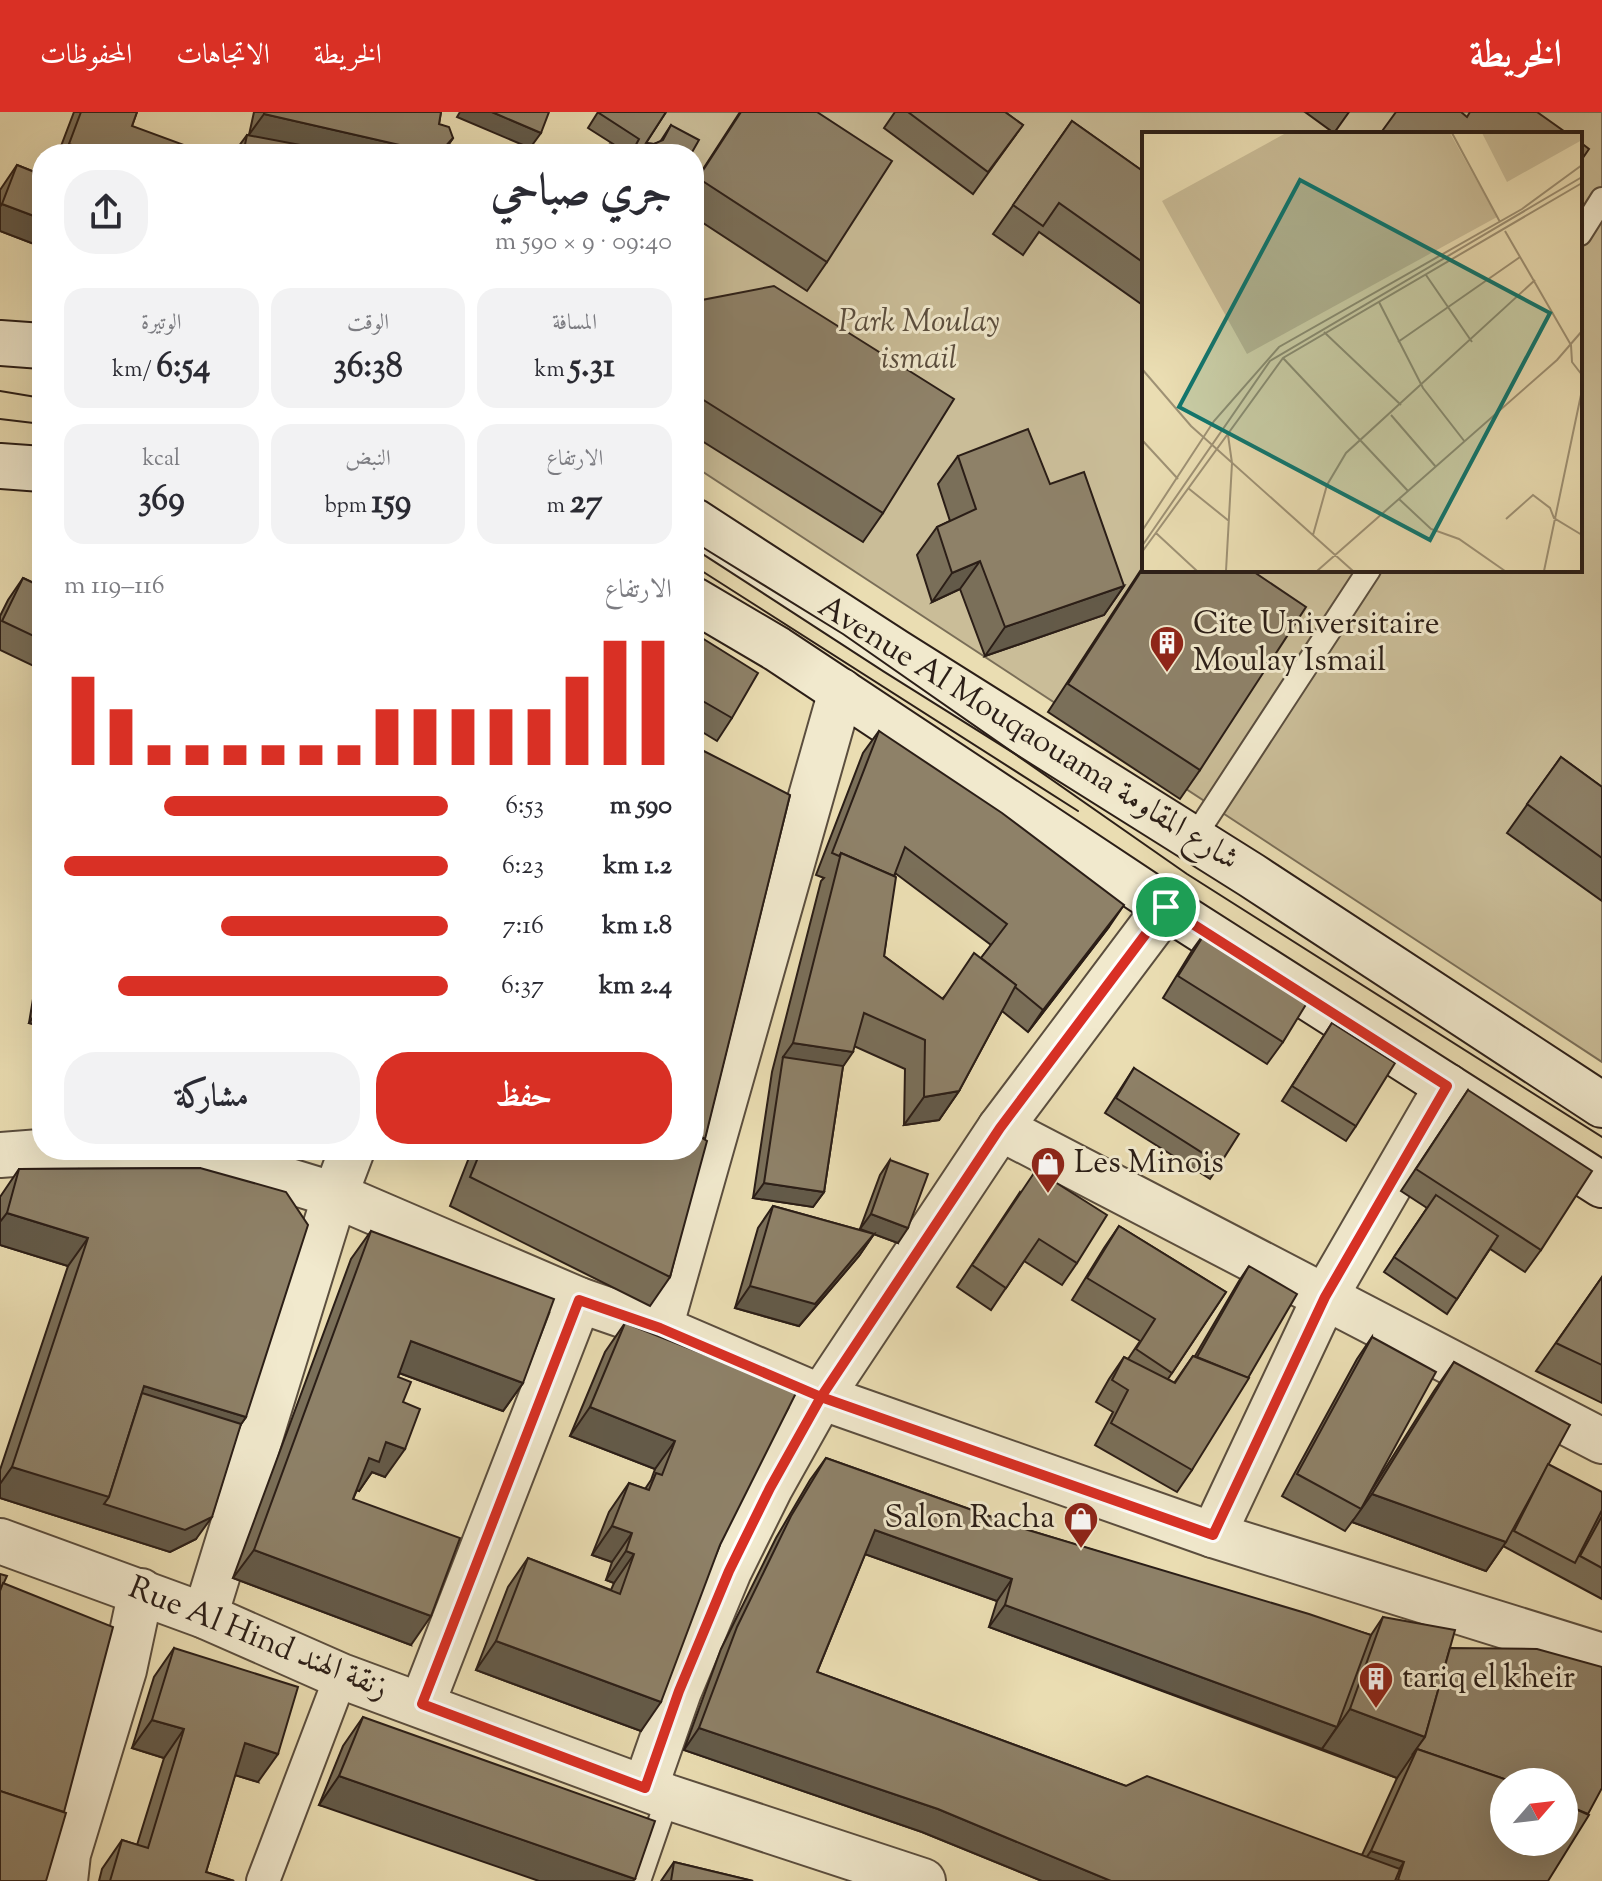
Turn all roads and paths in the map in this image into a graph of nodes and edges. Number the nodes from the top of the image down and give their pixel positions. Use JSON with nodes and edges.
{"nodes":[{"id":1,"x":1602,"y":199,"type":"edge"},
{"id":2,"x":1582,"y":231,"type":"edge"},
{"id":3,"x":0,"y":466,"type":"edge"},
{"id":4,"x":32,"y":468,"type":"edge"},
{"id":5,"x":704,"y":527,"type":"edge"},
{"id":6,"x":1368,"y":572,"type":"edge"},
{"id":7,"x":704,"y":606,"type":"edge"},
{"id":8,"x":841,"y":691,"type":"junction"},
{"id":9,"x":1193,"y":839,"type":"junction"},
{"id":10,"x":1166,"y":907,"type":"junction"},
{"id":11,"x":1447,"y":1086,"type":"junction"},
{"id":12,"x":1602,"y":1105,"type":"edge"},
{"id":13,"x":1000,"y":1128,"type":"junction"},
{"id":14,"x":32,"y":1153,"type":"edge"},
{"id":15,"x":0,"y":1155,"type":"edge"},
{"id":16,"x":206,"y":1160,"type":"edge"},
{"id":17,"x":348,"y":1160,"type":"edge"},
{"id":18,"x":1602,"y":1185,"type":"edge"},
{"id":19,"x":335,"y":1195,"type":"junction"},
{"id":20,"x":1325,"y":1297,"type":"junction"},
{"id":21,"x":579,"y":1300,"type":"junction"},
{"id":22,"x":660,"y":1328,"type":"junction"},
{"id":23,"x":821,"y":1397,"type":"junction"},
{"id":24,"x":1602,"y":1441,"type":"edge"},
{"id":25,"x":1213,"y":1535,"type":"junction"},
{"id":26,"x":0,"y":1541,"type":"edge"},
{"id":27,"x":141,"y":1591,"type":"junction"},
{"id":28,"x":205,"y":1616,"type":"junction"},
{"id":29,"x":1602,"y":1656,"type":"edge"},
{"id":30,"x":341,"y":1676,"type":"junction"},
{"id":31,"x":422,"y":1704,"type":"junction"},
{"id":32,"x":656,"y":1792,"type":"junction"},
{"id":33,"x":65,"y":1881,"type":"edge"},
{"id":34,"x":263,"y":1881,"type":"edge"},
{"id":35,"x":639,"y":1881,"type":"edge"},
{"id":36,"x":923,"y":1881,"type":"edge"}],
"edges":[{"from":1,"to":2,"type":"lane"},
{"from":3,"to":4,"type":"street"},
{"from":5,"to":9,"type":"street","name":"Avenue Al Mouqaouama شارع المقاومة"},
{"from":6,"to":9,"type":"lane"},
{"from":7,"to":8,"type":"street","name":"Avenue Al Mouqaouama شارع المقاومة"},
{"from":8,"to":10,"type":"street","name":"Avenue Al Mouqaouama شارع المقاومة"},
{"from":8,"to":22,"type":"street"},
{"from":9,"to":12,"type":"street","name":"Avenue Al Mouqaouama شارع المقاومة"},
{"from":10,"to":11,"type":"street","name":"Avenue Al Mouqaouama شارع المقاومة"},
{"from":10,"to":13,"type":"street"},
{"from":11,"to":18,"type":"street","name":"Avenue Al Mouqaouama شارع المقاومة"},
{"from":11,"to":20,"type":"street"},
{"from":13,"to":20,"type":"street"},
{"from":13,"to":23,"type":"street"},
{"from":14,"to":15,"type":"street"},
{"from":16,"to":19,"type":"street"},
{"from":17,"to":19,"type":"street"},
{"from":19,"to":21,"type":"street"},
{"from":19,"to":28,"type":"street"},
{"from":20,"to":24,"type":"street"},
{"from":20,"to":25,"type":"street"},
{"from":21,"to":22,"type":"street"},
{"from":21,"to":31,"type":"street"},
{"from":22,"to":23,"type":"street"},
{"from":23,"to":25,"type":"street"},
{"from":23,"to":32,"type":"street"},
{"from":25,"to":29,"type":"street"},
{"from":26,"to":27,"type":"street","name":"Rue Al Hind زنقة الهند"},
{"from":27,"to":28,"type":"street","name":"Rue Al Hind زنقة الهند"},
{"from":27,"to":33,"type":"street"},
{"from":28,"to":30,"type":"street","name":"Rue Al Hind زنقة الهند"},
{"from":30,"to":31,"type":"street","name":"Rue Al Hind زنقة الهند"},
{"from":30,"to":34,"type":"street"},
{"from":31,"to":32,"type":"street","name":"Rue Al Hind زنقة الهند"},
{"from":32,"to":35,"type":"lane"},
{"from":32,"to":36,"type":"street","name":"Rue Al Hind زنقة الهند"}]}
